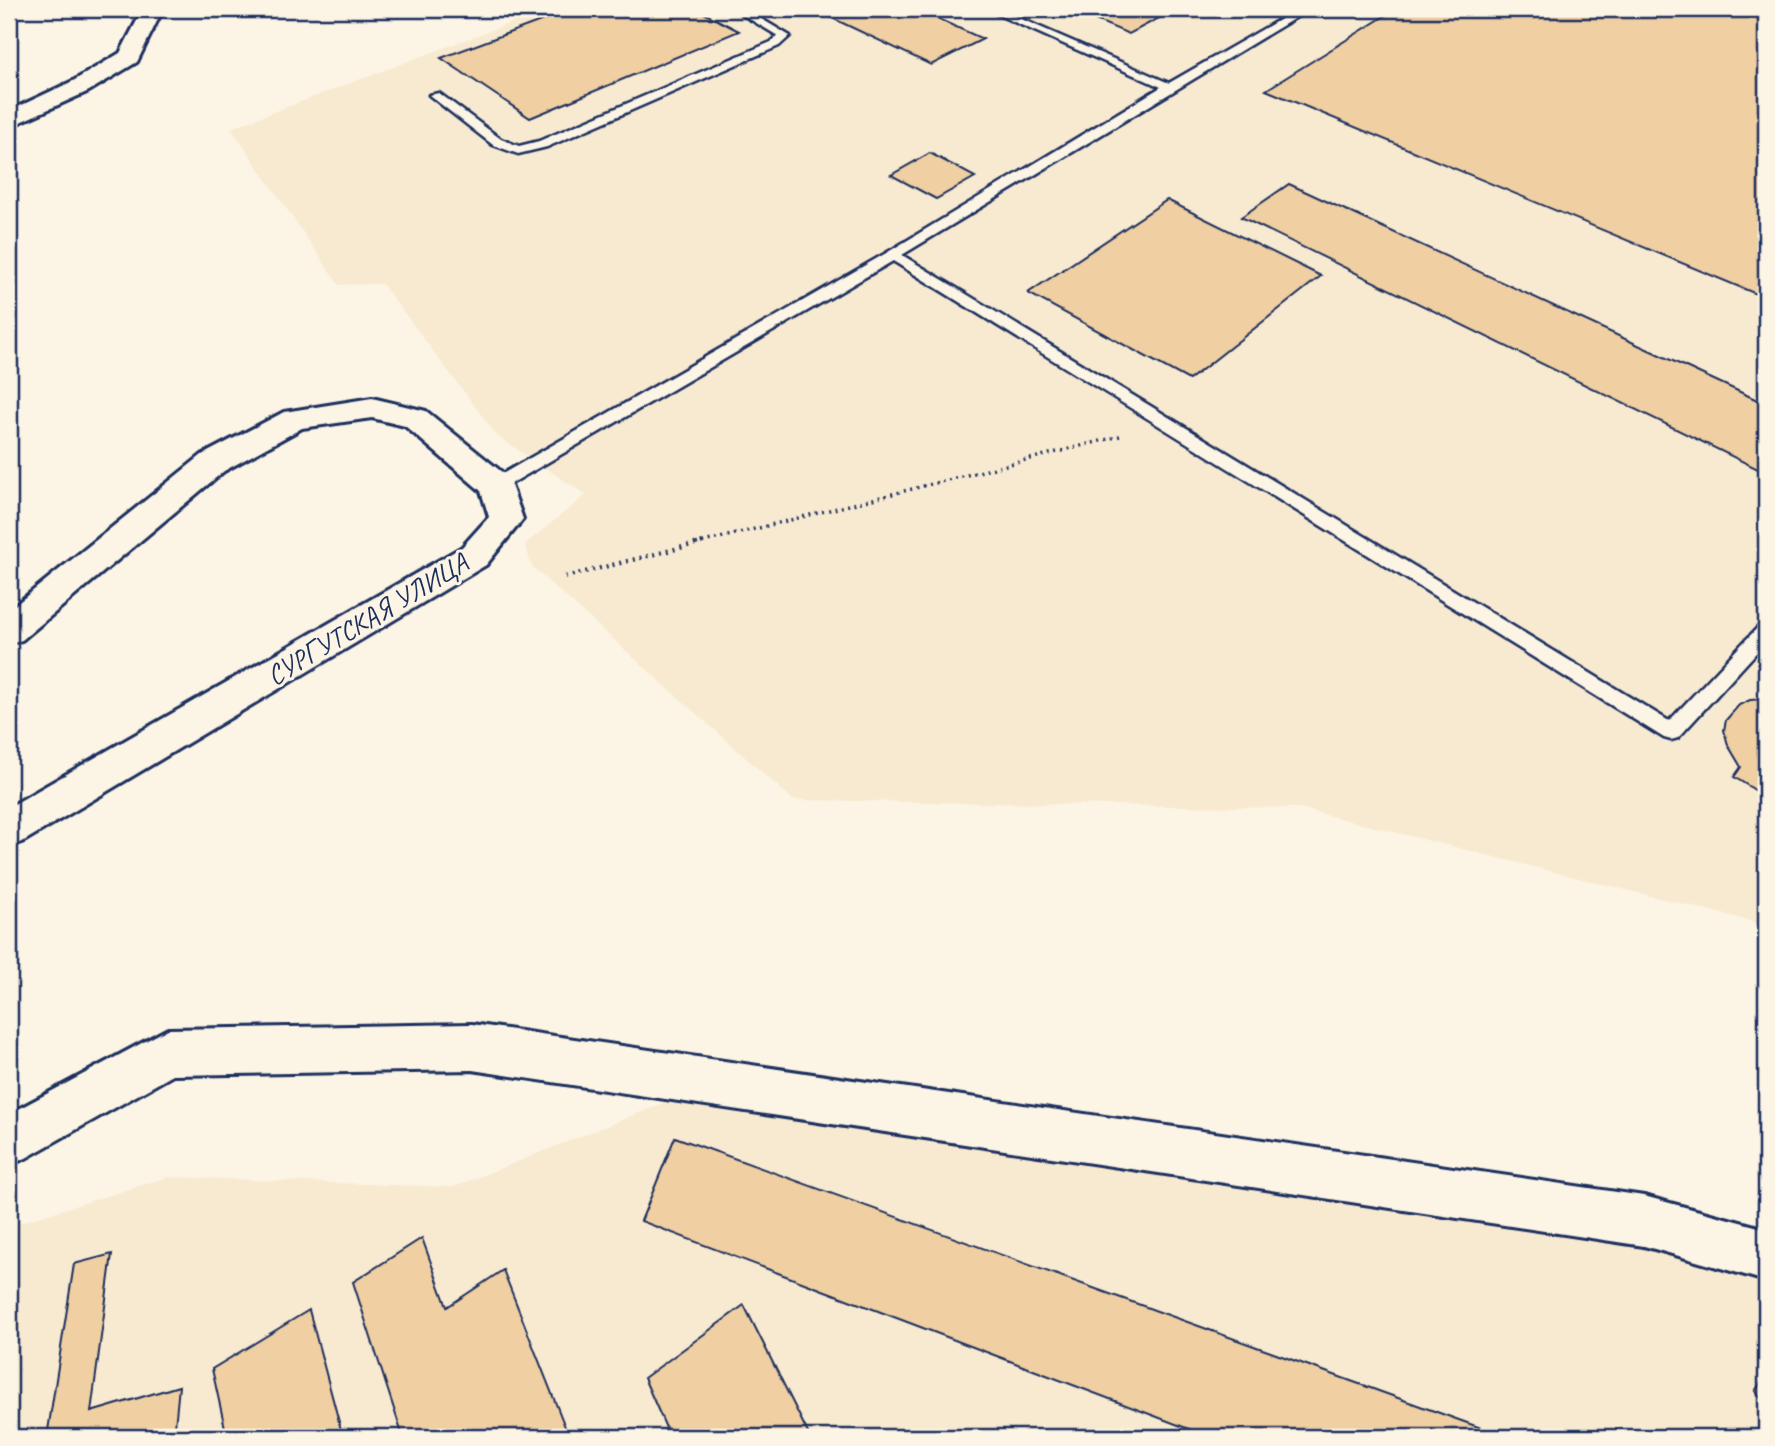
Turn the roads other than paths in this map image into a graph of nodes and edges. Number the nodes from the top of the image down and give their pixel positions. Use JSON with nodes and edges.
{"nodes":[{"id":1,"x":153,"y":9,"type":"edge"},
{"id":2,"x":737,"y":9,"type":"edge"},
{"id":3,"x":990,"y":9,"type":"edge"},
{"id":4,"x":1305,"y":9,"type":"edge"},
{"id":5,"x":1170,"y":87,"type":"junction"},
{"id":6,"x":435,"y":95,"type":"dead end"},
{"id":7,"x":9,"y":120,"type":"edge"},
{"id":8,"x":893,"y":255,"type":"junction"},
{"id":9,"x":496,"y":485,"type":"junction"},
{"id":10,"x":9,"y":630,"type":"edge"},
{"id":11,"x":1766,"y":630,"type":"edge"},
{"id":12,"x":9,"y":828,"type":"edge"},
{"id":13,"x":9,"y":1141,"type":"edge"},
{"id":14,"x":1766,"y":1255,"type":"edge"}],
"edges":[{"from":1,"to":7,"type":"street"},
{"from":2,"to":6,"type":"lane"},
{"from":3,"to":5,"type":"lane"},
{"from":4,"to":5,"type":"lane"},
{"from":5,"to":8,"type":"lane"},
{"from":8,"to":9,"type":"lane"},
{"from":8,"to":11,"type":"lane"},
{"from":9,"to":10,"type":"street"},
{"from":9,"to":12,"type":"street","name":"СУРГУТСКАЯ УЛИЦА"},
{"from":13,"to":14,"type":"street"}]}
